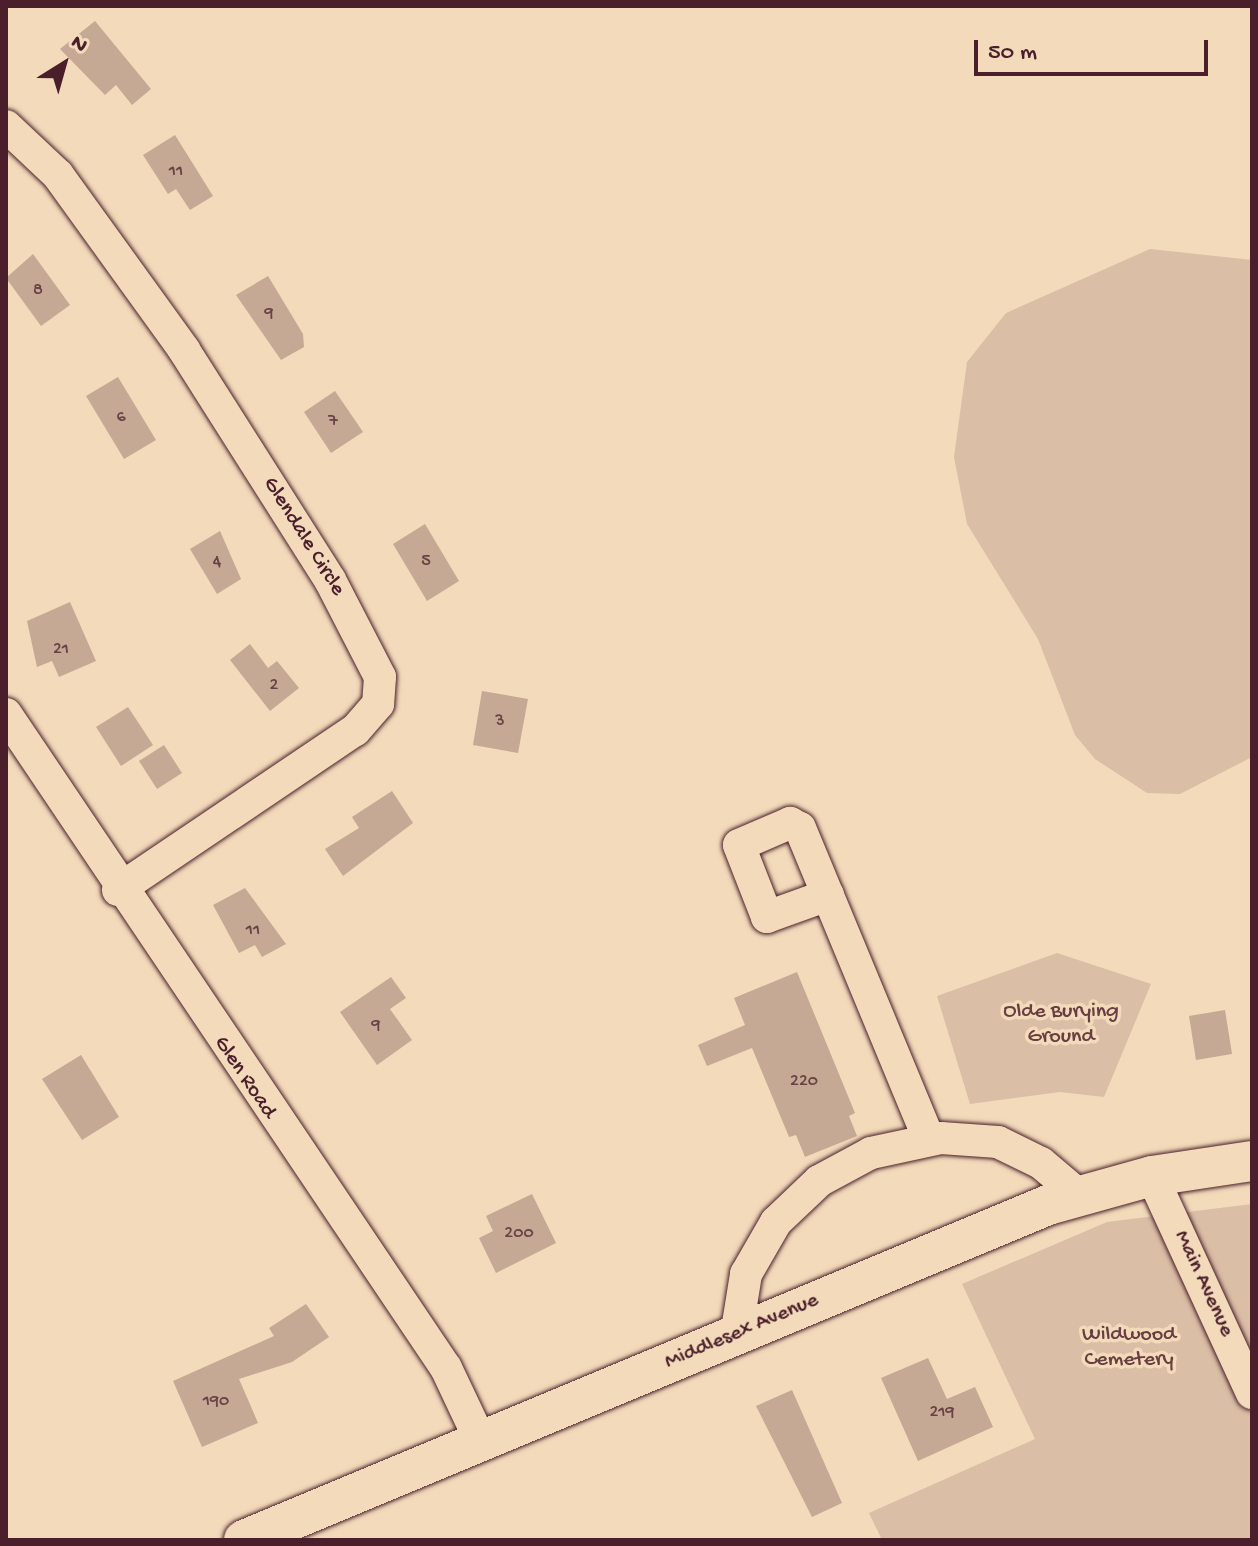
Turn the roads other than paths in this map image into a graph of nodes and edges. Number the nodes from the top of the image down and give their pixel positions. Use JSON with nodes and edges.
{"nodes":[{"id":1,"x":6,"y":126,"type":"edge"},
{"id":2,"x":6,"y":714,"type":"edge"},
{"id":3,"x":118,"y":890,"type":"junction"},
{"id":4,"x":828,"y":895,"type":"dead end"},
{"id":5,"x":929,"y":1139,"type":"junction"},
{"id":6,"x":1252,"y":1161,"type":"edge"},
{"id":7,"x":1152,"y":1176,"type":"junction"},
{"id":8,"x":1080,"y":1196,"type":"junction"},
{"id":9,"x":736,"y":1336,"type":"junction"},
{"id":10,"x":1252,"y":1390,"type":"edge"},
{"id":11,"x":481,"y":1442,"type":"junction"},
{"id":12,"x":251,"y":1539,"type":"edge"}],
"edges":[{"from":1,"to":3,"type":"street","name":"Glendale Circle"},
{"from":2,"to":3,"type":"street","name":"Glen Road"},
{"from":3,"to":11,"type":"street","name":"Glen Road"},
{"from":4,"to":5,"type":"street"},
{"from":5,"to":8,"type":"street"},
{"from":5,"to":9,"type":"street"},
{"from":6,"to":7,"type":"main road","name":"Middlesex Avenue"},
{"from":7,"to":8,"type":"main road","name":"Middlesex Avenue"},
{"from":7,"to":10,"type":"street","name":"Main Avenue"},
{"from":8,"to":9,"type":"main road","name":"Middlesex Avenue"},
{"from":9,"to":11,"type":"main road","name":"Middlesex Avenue"},
{"from":11,"to":12,"type":"main road","name":"Middlesex Avenue"}]}
